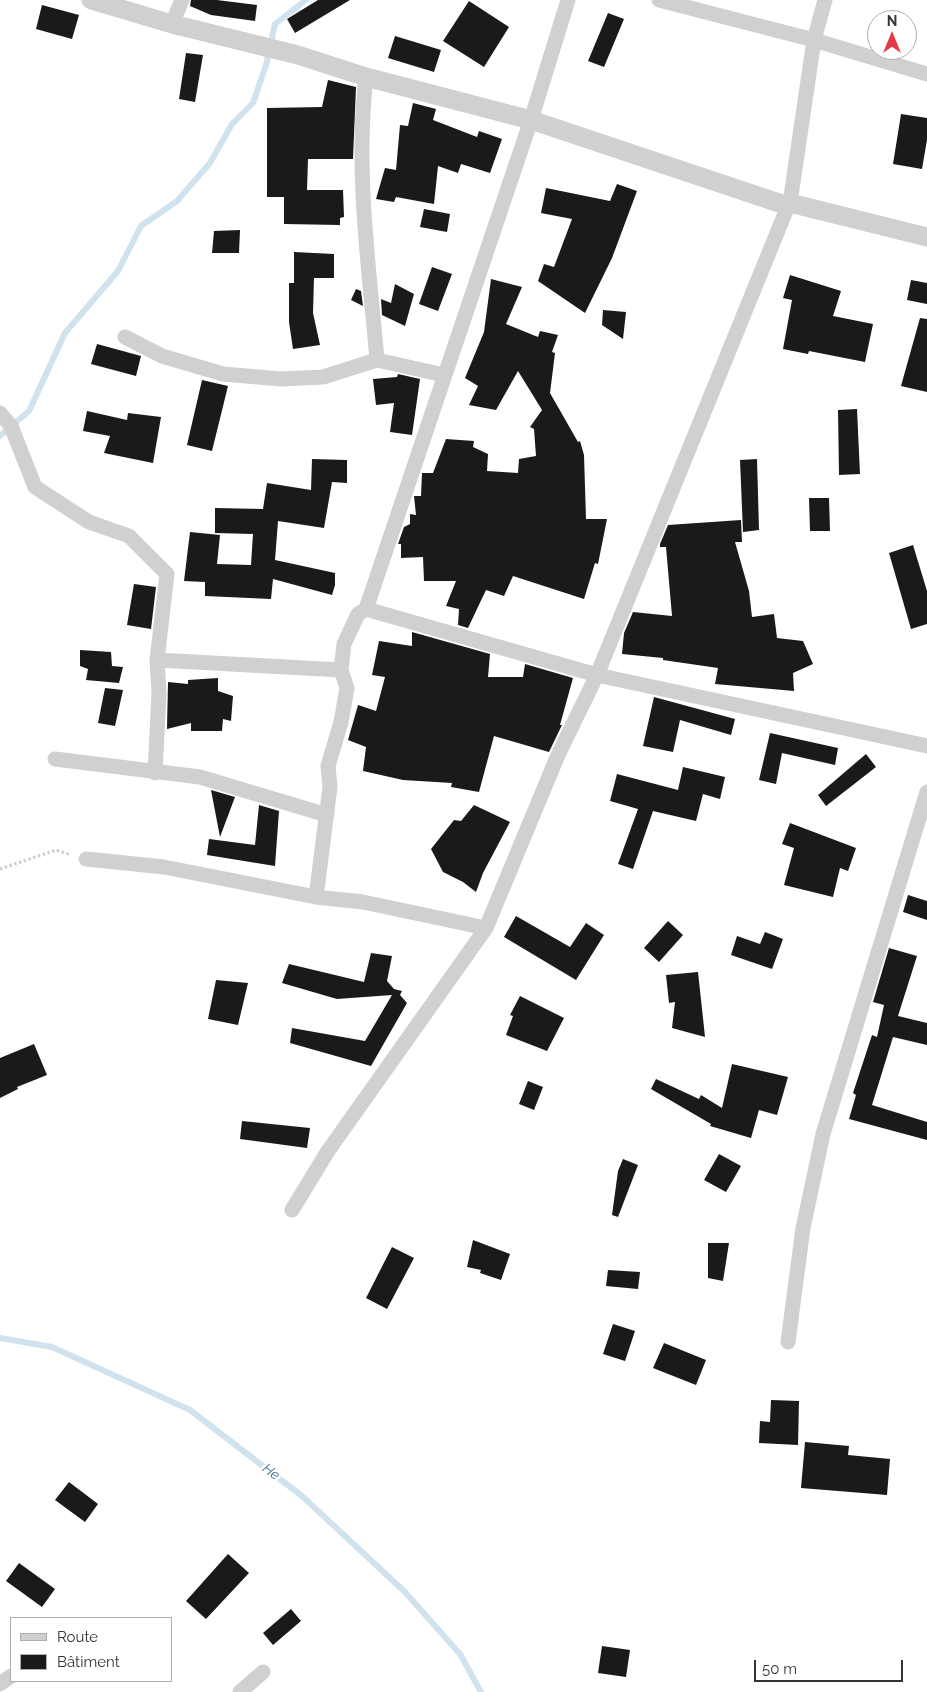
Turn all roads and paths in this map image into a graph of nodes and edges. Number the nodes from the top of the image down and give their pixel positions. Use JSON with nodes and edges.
{"nodes":[{"id":1,"x":90,"y":0,"type":"edge"},
{"id":2,"x":182,"y":0,"type":"edge"},
{"id":3,"x":568,"y":0,"type":"edge"},
{"id":4,"x":659,"y":0,"type":"edge"},
{"id":5,"x":824,"y":0,"type":"edge"},
{"id":6,"x":172,"y":24,"type":"junction"},
{"id":7,"x":814,"y":40,"type":"junction"},
{"id":8,"x":927,"y":74,"type":"edge"},
{"id":9,"x":366,"y":77,"type":"junction"},
{"id":10,"x":531,"y":120,"type":"junction"},
{"id":11,"x":789,"y":205,"type":"junction"},
{"id":12,"x":927,"y":237,"type":"edge"},
{"id":13,"x":125,"y":337,"type":"dead end"},
{"id":14,"x":377,"y":360,"type":"junction"},
{"id":15,"x":444,"y":375,"type":"junction"},
{"id":16,"x":0,"y":413,"type":"edge"},
{"id":17,"x":366,"y":609,"type":"junction"},
{"id":18,"x":157,"y":660,"type":"junction"},
{"id":19,"x":341,"y":670,"type":"junction"},
{"id":20,"x":597,"y":675,"type":"junction"},
{"id":21,"x":927,"y":746,"type":"edge"},
{"id":22,"x":55,"y":759,"type":"dead end"},
{"id":23,"x":155,"y":772,"type":"junction"},
{"id":24,"x":927,"y":792,"type":"edge"},
{"id":25,"x":327,"y":815,"type":"junction"},
{"id":26,"x":86,"y":859,"type":"joint"},
{"id":27,"x":0,"y":869,"type":"edge"},
{"id":28,"x":316,"y":897,"type":"junction"},
{"id":29,"x":486,"y":928,"type":"junction"},
{"id":30,"x":292,"y":1210,"type":"dead end"},
{"id":31,"x":788,"y":1342,"type":"dead end"},
{"id":32,"x":264,"y":1672,"type":"dead end"},
{"id":33,"x":240,"y":1692,"type":"edge"}],
"edges":[{"from":1,"to":6,"type":"street"},
{"from":2,"to":6,"type":"street"},
{"from":3,"to":10,"type":"street"},
{"from":4,"to":7,"type":"street"},
{"from":5,"to":7,"type":"street"},
{"from":6,"to":9,"type":"street"},
{"from":7,"to":8,"type":"street"},
{"from":7,"to":11,"type":"street"},
{"from":9,"to":10,"type":"street"},
{"from":9,"to":14,"type":"street"},
{"from":10,"to":11,"type":"street"},
{"from":10,"to":15,"type":"street"},
{"from":11,"to":12,"type":"street"},
{"from":11,"to":20,"type":"street"},
{"from":13,"to":14,"type":"street"},
{"from":14,"to":15,"type":"street"},
{"from":15,"to":17,"type":"street"},
{"from":16,"to":18,"type":"street"},
{"from":17,"to":19,"type":"street"},
{"from":17,"to":20,"type":"street"},
{"from":18,"to":19,"type":"street"},
{"from":18,"to":23,"type":"street"},
{"from":19,"to":25,"type":"street"},
{"from":20,"to":21,"type":"street"},
{"from":20,"to":29,"type":"street"},
{"from":22,"to":23,"type":"street"},
{"from":23,"to":25,"type":"street"},
{"from":24,"to":31,"type":"street"},
{"from":25,"to":28,"type":"street"},
{"from":26,"to":27,"type":"path"},
{"from":26,"to":28,"type":"street"},
{"from":28,"to":29,"type":"street"},
{"from":29,"to":30,"type":"street"},
{"from":32,"to":33,"type":"street"}]}
